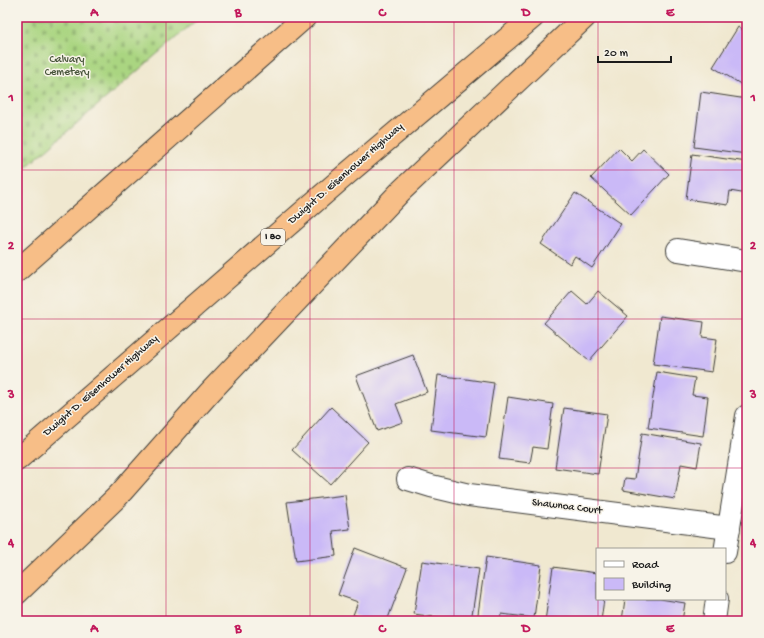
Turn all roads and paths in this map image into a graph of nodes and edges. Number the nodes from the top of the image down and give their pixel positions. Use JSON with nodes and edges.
{"nodes":[{"id":1,"x":305,"y":17,"type":"edge"},
{"id":2,"x":532,"y":17,"type":"edge"},
{"id":3,"x":585,"y":17,"type":"edge"},
{"id":4,"x":678,"y":250,"type":"dead end"},
{"id":5,"x":747,"y":261,"type":"edge"},
{"id":6,"x":17,"y":271,"type":"edge"},
{"id":7,"x":747,"y":416,"type":"edge"},
{"id":8,"x":17,"y":460,"type":"edge"},
{"id":9,"x":408,"y":479,"type":"dead end"},
{"id":10,"x":729,"y":528,"type":"junction"},
{"id":11,"x":726,"y":548,"type":"edge"},
{"id":12,"x":17,"y":593,"type":"edge"},
{"id":13,"x":718,"y":600,"type":"edge"},
{"id":14,"x":714,"y":621,"type":"edge"}],
"edges":[{"from":1,"to":6,"type":"highway"},
{"from":2,"to":8,"type":"highway","name":"Dwight D. Eisenhower Highway","number":"I 80"},
{"from":3,"to":12,"type":"highway"},
{"from":4,"to":5,"type":"street"},
{"from":7,"to":10,"type":"street"},
{"from":9,"to":10,"type":"street","name":"Shawnoa Court"},
{"from":10,"to":11,"type":"street"},
{"from":13,"to":14,"type":"street"}]}
